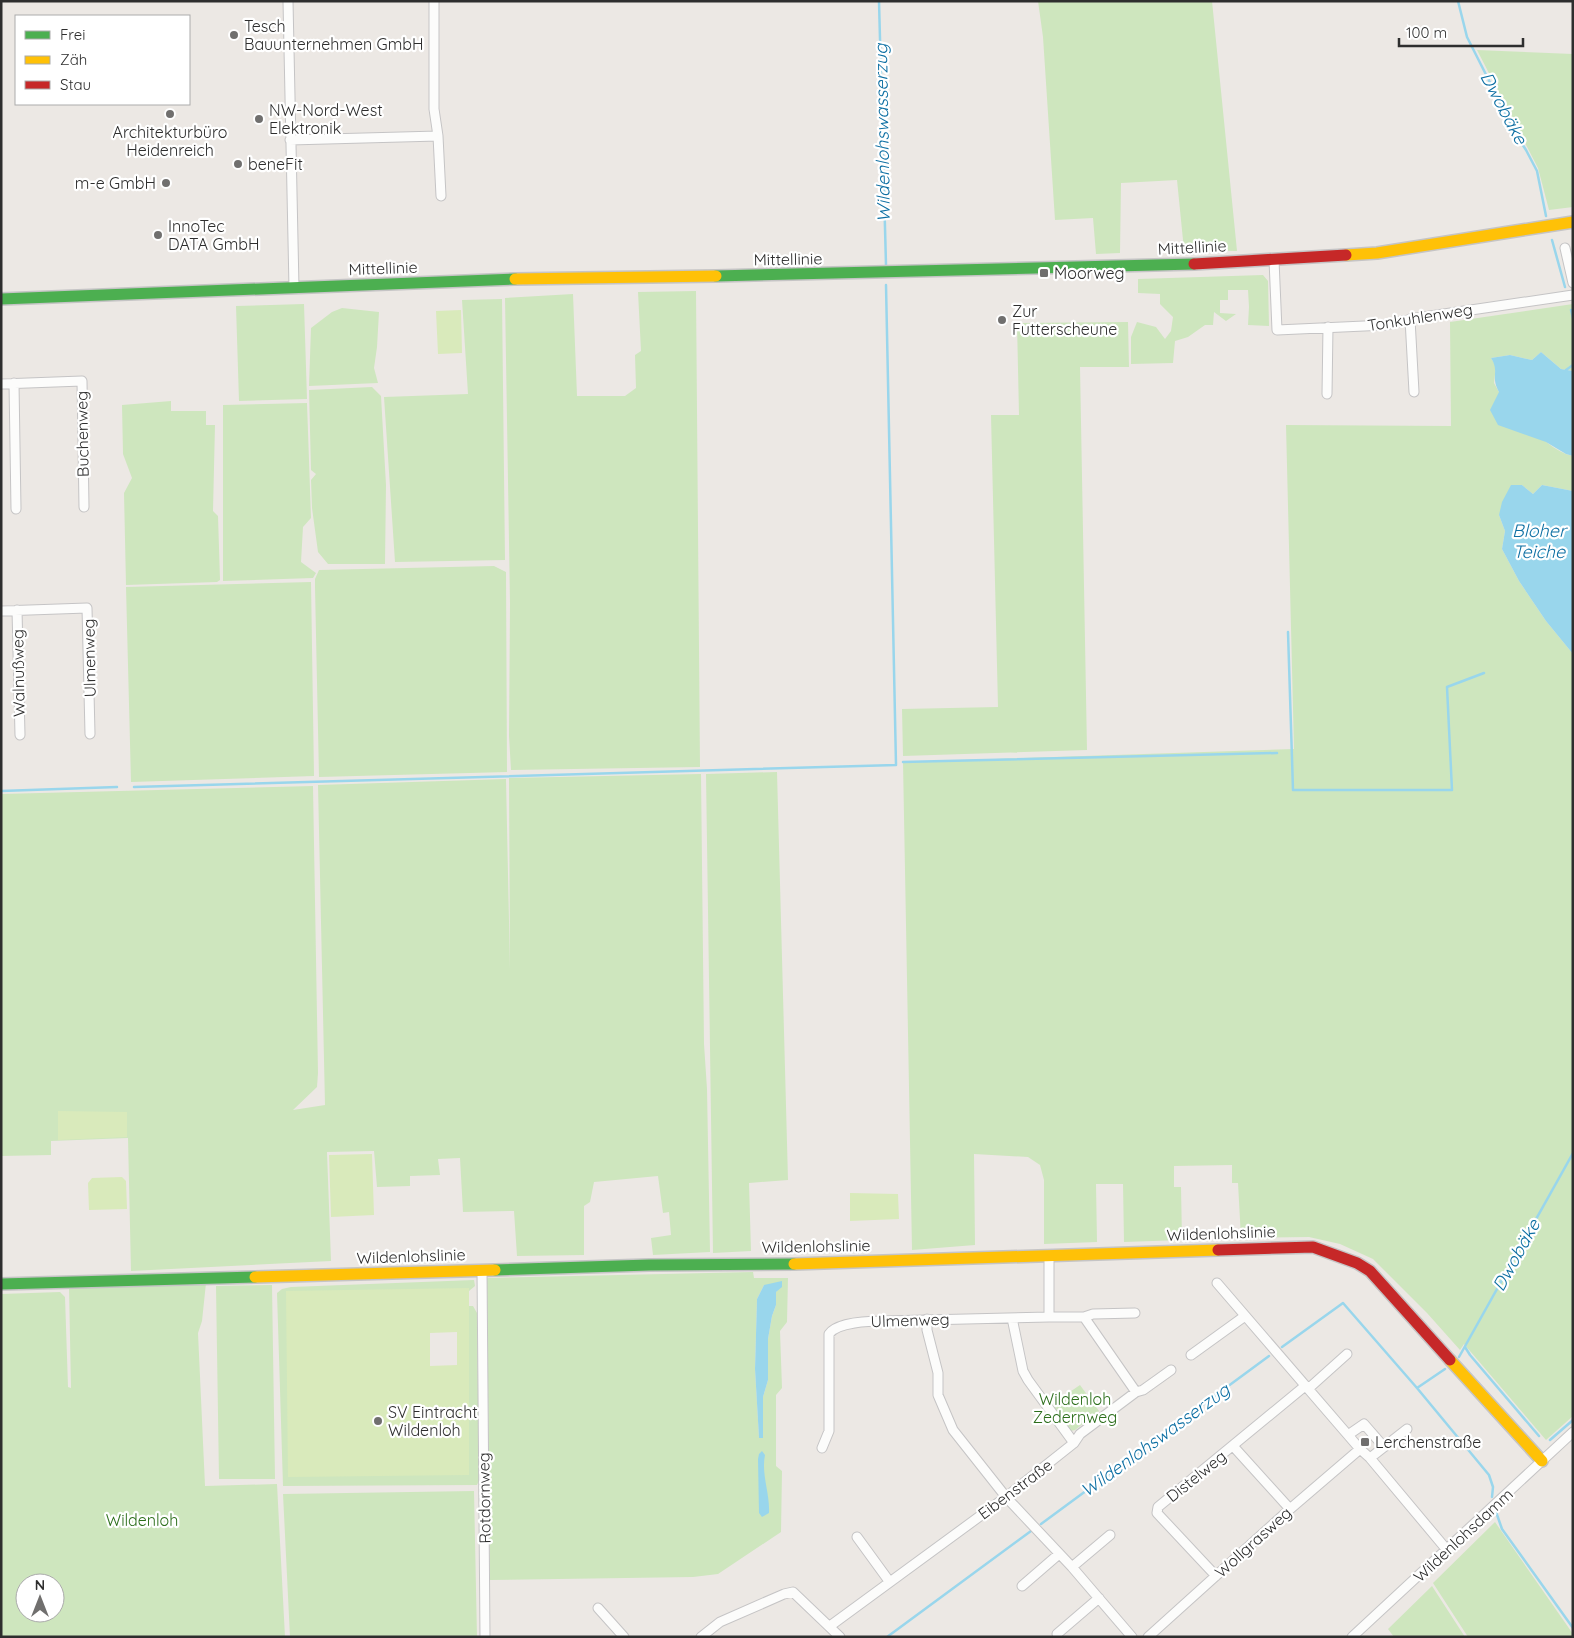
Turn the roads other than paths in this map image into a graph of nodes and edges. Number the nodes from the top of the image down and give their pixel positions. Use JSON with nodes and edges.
{"nodes":[{"id":1,"x":288,"y":1,"type":"edge"},
{"id":2,"x":434,"y":1,"type":"edge"},
{"id":3,"x":438,"y":136,"type":"junction"},
{"id":4,"x":290,"y":140,"type":"junction"},
{"id":5,"x":441,"y":196,"type":"dead end"},
{"id":6,"x":1573,"y":222,"type":"edge"},
{"id":7,"x":1565,"y":248,"type":"dead end"},
{"id":8,"x":1274,"y":260,"type":"junction"},
{"id":9,"x":1573,"y":283,"type":"edge"},
{"id":10,"x":294,"y":288,"type":"junction"},
{"id":11,"x":1573,"y":295,"type":"edge"},
{"id":12,"x":1,"y":299,"type":"edge"},
{"id":13,"x":1410,"y":318,"type":"junction"},
{"id":14,"x":1328,"y":327,"type":"junction"},
{"id":15,"x":14,"y":383,"type":"junction"},
{"id":16,"x":1,"y":384,"type":"edge"},
{"id":17,"x":1414,"y":392,"type":"dead end"},
{"id":18,"x":1327,"y":394,"type":"dead end"},
{"id":19,"x":84,"y":508,"type":"dead end"},
{"id":20,"x":16,"y":509,"type":"dead end"},
{"id":21,"x":17,"y":610,"type":"junction"},
{"id":22,"x":1,"y":611,"type":"edge"},
{"id":23,"x":90,"y":734,"type":"dead end"},
{"id":24,"x":20,"y":735,"type":"dead end"},
{"id":25,"x":1049,"y":1256,"type":"junction"},
{"id":26,"x":482,"y":1270,"type":"junction"},
{"id":27,"x":1217,"y":1283,"type":"dead end"},
{"id":28,"x":1,"y":1284,"type":"edge"},
{"id":29,"x":1135,"y":1313,"type":"dead end"},
{"id":30,"x":1245,"y":1316,"type":"junction"},
{"id":31,"x":1049,"y":1317,"type":"junction"},
{"id":32,"x":1084,"y":1317,"type":"junction"},
{"id":33,"x":1012,"y":1318,"type":"junction"},
{"id":34,"x":927,"y":1319,"type":"junction"},
{"id":35,"x":1347,"y":1354,"type":"dead end"},
{"id":36,"x":1191,"y":1355,"type":"dead end"},
{"id":37,"x":1171,"y":1370,"type":"dead end"},
{"id":38,"x":1306,"y":1388,"type":"junction"},
{"id":39,"x":1136,"y":1392,"type":"junction"},
{"id":40,"x":1407,"y":1429,"type":"dead end"},
{"id":41,"x":1573,"y":1432,"type":"edge"},
{"id":42,"x":1348,"y":1435,"type":"junction"},
{"id":43,"x":1074,"y":1443,"type":"junction"},
{"id":44,"x":1233,"y":1446,"type":"junction"},
{"id":45,"x":1384,"y":1447,"type":"junction"},
{"id":46,"x":822,"y":1448,"type":"dead end"},
{"id":47,"x":1360,"y":1449,"type":"junction"},
{"id":48,"x":1370,"y":1458,"type":"junction"},
{"id":49,"x":1542,"y":1461,"type":"junction"},
{"id":50,"x":1006,"y":1497,"type":"junction"},
{"id":51,"x":1290,"y":1509,"type":"junction"},
{"id":52,"x":1110,"y":1535,"type":"dead end"},
{"id":53,"x":857,"y":1537,"type":"dead end"},
{"id":54,"x":1446,"y":1550,"type":"junction"},
{"id":55,"x":1059,"y":1554,"type":"junction"},
{"id":56,"x":1072,"y":1567,"type":"junction"},
{"id":57,"x":1216,"y":1576,"type":"junction"},
{"id":58,"x":889,"y":1581,"type":"junction"},
{"id":59,"x":1022,"y":1586,"type":"dead end"},
{"id":60,"x":1098,"y":1598,"type":"junction"},
{"id":61,"x":598,"y":1608,"type":"dead end"},
{"id":62,"x":830,"y":1626,"type":"junction"},
{"id":63,"x":1057,"y":1634,"type":"dead end"},
{"id":64,"x":485,"y":1637,"type":"edge"},
{"id":65,"x":624,"y":1637,"type":"edge"},
{"id":66,"x":701,"y":1637,"type":"edge"},
{"id":67,"x":840,"y":1637,"type":"edge"},
{"id":68,"x":1132,"y":1637,"type":"edge"},
{"id":69,"x":1148,"y":1637,"type":"edge"},
{"id":70,"x":1352,"y":1637,"type":"edge"}],
"edges":[{"from":1,"to":4,"type":"street"},
{"from":2,"to":3,"type":"street"},
{"from":3,"to":4,"type":"street"},
{"from":3,"to":5,"type":"street"},
{"from":4,"to":10,"type":"street"},
{"from":6,"to":8,"type":"street","name":"Mittellinie"},
{"from":7,"to":9,"type":"street"},
{"from":8,"to":10,"type":"street","name":"Mittellinie"},
{"from":8,"to":14,"type":"street","name":"Tonkuhlenweg"},
{"from":10,"to":12,"type":"street","name":"Mittellinie"},
{"from":11,"to":13,"type":"street","name":"Tonkuhlenweg"},
{"from":13,"to":14,"type":"street","name":"Tonkuhlenweg"},
{"from":13,"to":17,"type":"street"},
{"from":14,"to":18,"type":"street"},
{"from":15,"to":16,"type":"street","name":"Buchenweg"},
{"from":15,"to":19,"type":"street","name":"Buchenweg"},
{"from":15,"to":20,"type":"street"},
{"from":21,"to":22,"type":"street","name":"Ulmenweg"},
{"from":21,"to":23,"type":"street","name":"Ulmenweg"},
{"from":21,"to":24,"type":"street","name":"Walnußweg"},
{"from":25,"to":26,"type":"street","name":"Wildenlohslinie"},
{"from":25,"to":31,"type":"street"},
{"from":25,"to":49,"type":"street","name":"Wildenlohslinie"},
{"from":26,"to":28,"type":"street","name":"Wildenlohslinie"},
{"from":26,"to":64,"type":"street","name":"Rotdornweg"},
{"from":27,"to":30,"type":"street"},
{"from":29,"to":32,"type":"street"},
{"from":30,"to":36,"type":"street"},
{"from":30,"to":38,"type":"street"},
{"from":31,"to":32,"type":"street"},
{"from":31,"to":33,"type":"street","name":"Ulmenweg"},
{"from":32,"to":39,"type":"street"},
{"from":33,"to":34,"type":"street","name":"Ulmenweg"},
{"from":33,"to":43,"type":"street"},
{"from":34,"to":46,"type":"street","name":"Ulmenweg"},
{"from":34,"to":50,"type":"street"},
{"from":35,"to":38,"type":"street"},
{"from":37,"to":39,"type":"street","name":"Eibenstraße"},
{"from":38,"to":42,"type":"street"},
{"from":38,"to":44,"type":"street","name":"Distelweg"},
{"from":39,"to":43,"type":"street","name":"Eibenstraße"},
{"from":40,"to":45,"type":"street"},
{"from":41,"to":49,"type":"street","name":"Wildenlohsdamm"},
{"from":42,"to":45,"type":"street"},
{"from":42,"to":47,"type":"street"},
{"from":43,"to":50,"type":"street","name":"Eibenstraße"},
{"from":44,"to":51,"type":"street"},
{"from":44,"to":57,"type":"street","name":"Distelweg"},
{"from":45,"to":48,"type":"street"},
{"from":47,"to":48,"type":"street"},
{"from":47,"to":51,"type":"street","name":"Wollgrasweg"},
{"from":48,"to":54,"type":"street"},
{"from":49,"to":54,"type":"street","name":"Wildenlohsdamm"},
{"from":50,"to":55,"type":"street"},
{"from":50,"to":58,"type":"street","name":"Eibenstraße"},
{"from":51,"to":57,"type":"street","name":"Wollgrasweg"},
{"from":52,"to":56,"type":"street"},
{"from":53,"to":58,"type":"street"},
{"from":54,"to":70,"type":"street","name":"Wildenlohsdamm"},
{"from":55,"to":56,"type":"street"},
{"from":55,"to":59,"type":"street"},
{"from":56,"to":60,"type":"street"},
{"from":57,"to":69,"type":"street","name":"Wollgrasweg"},
{"from":58,"to":62,"type":"street","name":"Eibenstraße"},
{"from":60,"to":63,"type":"street"},
{"from":60,"to":68,"type":"street"},
{"from":61,"to":65,"type":"street"},
{"from":62,"to":66,"type":"street"},
{"from":62,"to":67,"type":"street"}]}
